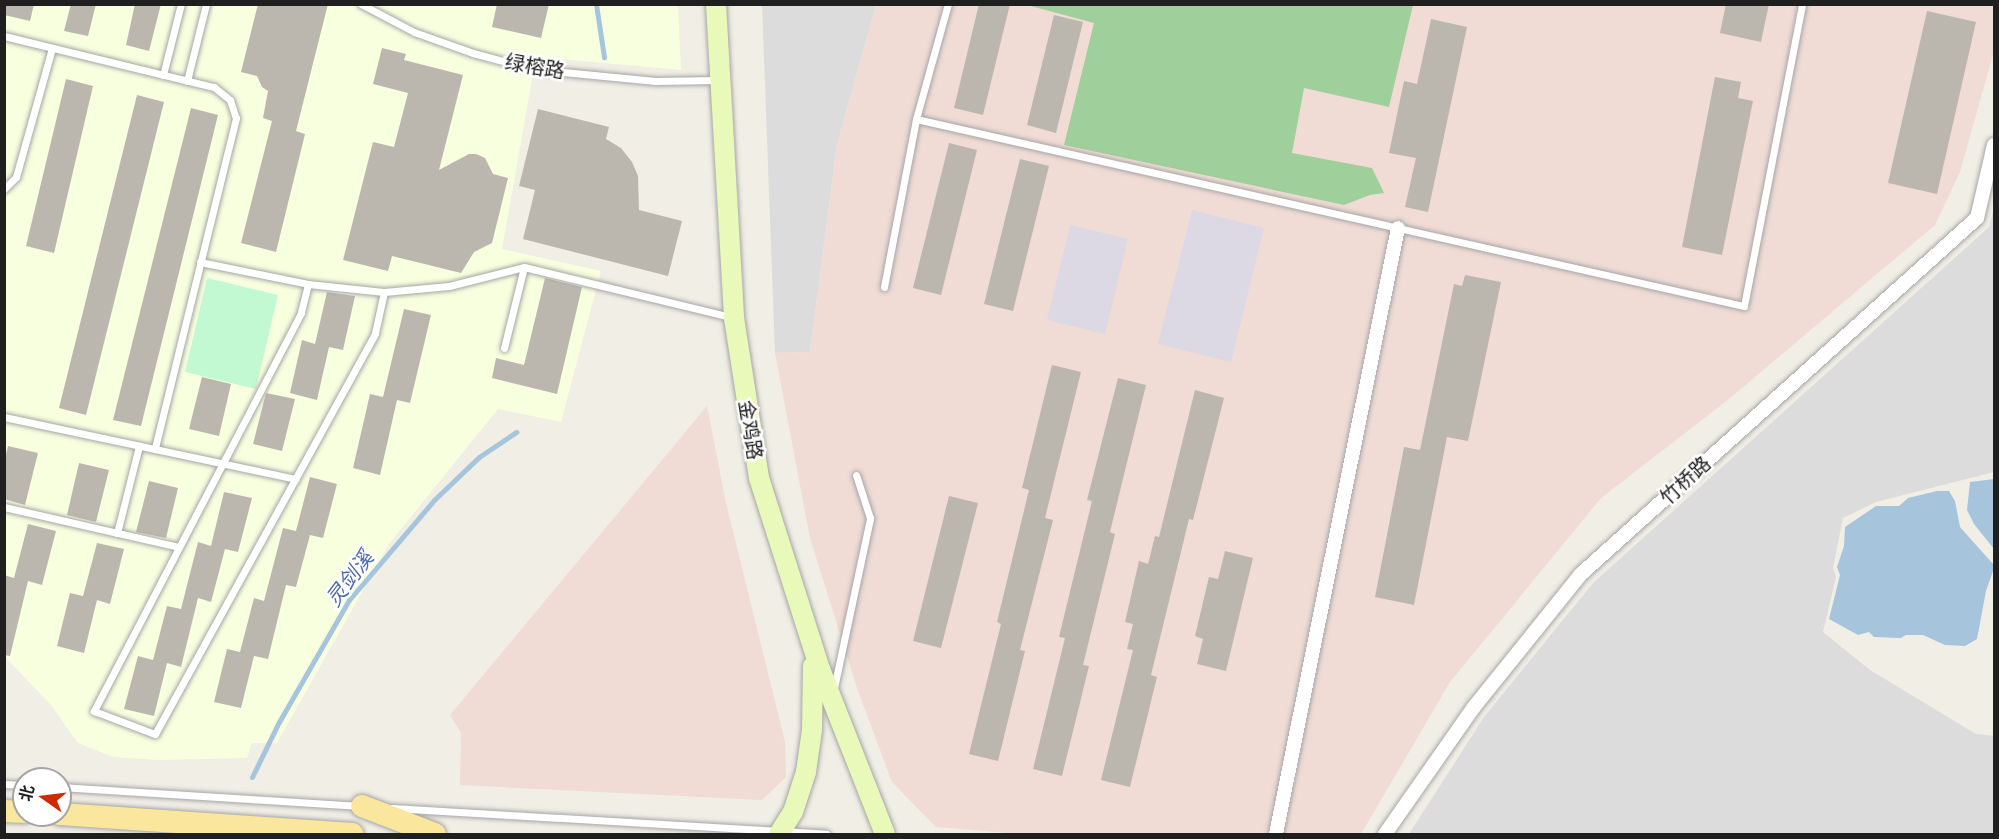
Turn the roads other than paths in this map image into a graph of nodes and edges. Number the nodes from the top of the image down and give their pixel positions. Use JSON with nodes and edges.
{"nodes":[{"id":1,"x":181,"y":4,"type":"edge"},
{"id":2,"x":206,"y":4,"type":"edge"},
{"id":3,"x":362,"y":4,"type":"edge"},
{"id":4,"x":716,"y":4,"type":"edge"},
{"id":5,"x":948,"y":4,"type":"edge"},
{"id":6,"x":1802,"y":4,"type":"edge"},
{"id":7,"x":4,"y":36,"type":"edge"},
{"id":8,"x":51,"y":48,"type":"junction"},
{"id":9,"x":163,"y":75,"type":"junction"},
{"id":10,"x":719,"y":80,"type":"junction"},
{"id":11,"x":187,"y":81,"type":"junction"},
{"id":12,"x":916,"y":119,"type":"junction"},
{"id":13,"x":1995,"y":145,"type":"edge"},
{"id":14,"x":4,"y":189,"type":"edge"},
{"id":15,"x":1398,"y":228,"type":"junction"},
{"id":16,"x":200,"y":262,"type":"junction"},
{"id":17,"x":524,"y":267,"type":"junction"},
{"id":18,"x":308,"y":284,"type":"junction"},
{"id":19,"x":884,"y":287,"type":"dead end"},
{"id":20,"x":384,"y":292,"type":"junction"},
{"id":21,"x":734,"y":318,"type":"junction"},
{"id":22,"x":504,"y":348,"type":"dead end"},
{"id":23,"x":4,"y":417,"type":"edge"},
{"id":24,"x":139,"y":446,"type":"junction"},
{"id":25,"x":154,"y":449,"type":"junction"},
{"id":26,"x":222,"y":463,"type":"junction"},
{"id":27,"x":856,"y":475,"type":"dead end"},
{"id":28,"x":295,"y":479,"type":"junction"},
{"id":29,"x":4,"y":507,"type":"edge"},
{"id":30,"x":117,"y":533,"type":"junction"},
{"id":31,"x":178,"y":548,"type":"junction"},
{"id":32,"x":810,"y":639,"type":"junction"},
{"id":33,"x":831,"y":698,"type":"junction"},
{"id":34,"x":72,"y":788,"type":"edge"},
{"id":35,"x":362,"y":806,"type":"junction"},
{"id":36,"x":72,"y":815,"type":"edge"},
{"id":37,"x":781,"y":832,"type":"edge"},
{"id":38,"x":352,"y":834,"type":"edge"},
{"id":39,"x":435,"y":834,"type":"edge"},
{"id":40,"x":826,"y":834,"type":"edge"},
{"id":41,"x":885,"y":834,"type":"edge"},
{"id":42,"x":1276,"y":834,"type":"edge"},
{"id":43,"x":1385,"y":834,"type":"edge"}],
"edges":[{"from":1,"to":9,"type":"lane"},
{"from":2,"to":11,"type":"lane"},
{"from":3,"to":10,"type":"lane","name":"绿榕路"},
{"from":4,"to":10,"type":"main road","name":"金鸡路"},
{"from":5,"to":12,"type":"lane"},
{"from":6,"to":15,"type":"lane"},
{"from":7,"to":8,"type":"lane"},
{"from":8,"to":9,"type":"lane"},
{"from":8,"to":14,"type":"lane"},
{"from":9,"to":11,"type":"lane"},
{"from":10,"to":21,"type":"main road","name":"金鸡路"},
{"from":11,"to":16,"type":"lane"},
{"from":12,"to":15,"type":"lane"},
{"from":12,"to":19,"type":"lane"},
{"from":13,"to":43,"type":"street","name":"竹桥路"},
{"from":15,"to":42,"type":"street"},
{"from":16,"to":18,"type":"lane"},
{"from":16,"to":25,"type":"lane"},
{"from":17,"to":20,"type":"lane"},
{"from":17,"to":21,"type":"lane"},
{"from":17,"to":22,"type":"lane"},
{"from":18,"to":20,"type":"lane"},
{"from":18,"to":26,"type":"lane"},
{"from":20,"to":28,"type":"lane"},
{"from":21,"to":32,"type":"main road","name":"金鸡路"},
{"from":23,"to":24,"type":"lane"},
{"from":24,"to":25,"type":"lane"},
{"from":24,"to":30,"type":"lane"},
{"from":25,"to":26,"type":"lane"},
{"from":26,"to":28,"type":"lane"},
{"from":26,"to":31,"type":"lane"},
{"from":27,"to":33,"type":"lane"},
{"from":28,"to":31,"type":"lane"},
{"from":29,"to":30,"type":"lane"},
{"from":30,"to":31,"type":"lane"},
{"from":32,"to":33,"type":"main road","name":"金鸡路"},
{"from":32,"to":37,"type":"main road"},
{"from":33,"to":41,"type":"main road","name":"金鸡路"},
{"from":34,"to":35,"type":"lane"},
{"from":35,"to":37,"type":"lane"},
{"from":35,"to":39,"type":"main road"},
{"from":36,"to":38,"type":"main road"},
{"from":37,"to":40,"type":"lane"}]}
